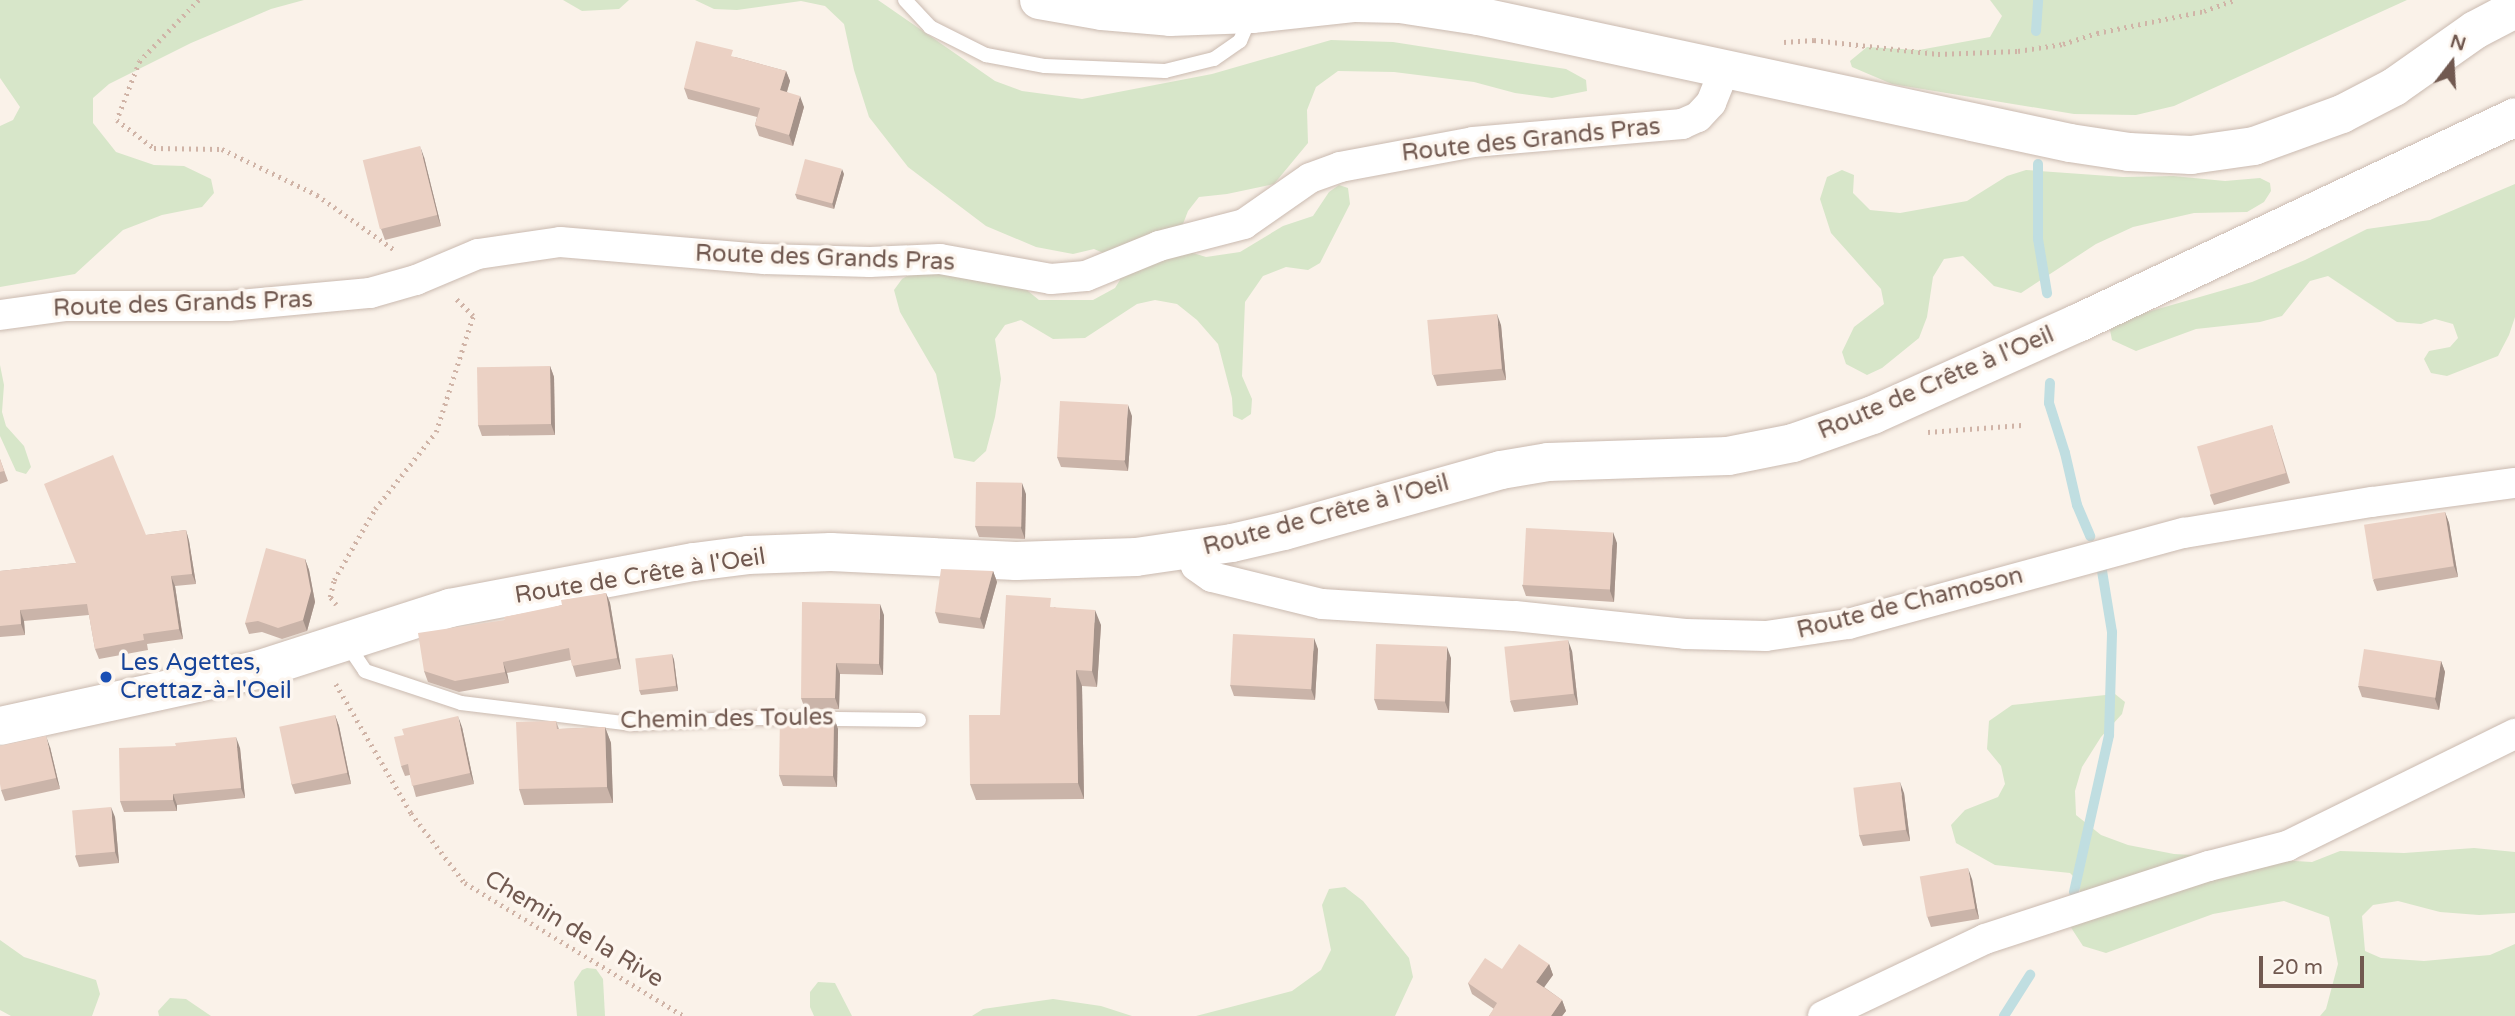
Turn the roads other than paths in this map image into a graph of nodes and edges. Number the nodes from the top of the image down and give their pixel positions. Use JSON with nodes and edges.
{"nodes":[{"id":1,"x":905,"y":0,"type":"edge"},
{"id":2,"x":1039,"y":0,"type":"edge"},
{"id":3,"x":2515,"y":9,"type":"edge"},
{"id":4,"x":1252,"y":14,"type":"junction"},
{"id":5,"x":1735,"y":71,"type":"junction"},
{"id":6,"x":2515,"y":117,"type":"edge"},
{"id":7,"x":0,"y":315,"type":"edge"},
{"id":8,"x":2515,"y":482,"type":"edge"},
{"id":9,"x":1190,"y":550,"type":"junction"},
{"id":10,"x":332,"y":648,"type":"junction"},
{"id":11,"x":919,"y":720,"type":"dead end"},
{"id":12,"x":0,"y":726,"type":"edge"},
{"id":13,"x":2515,"y":734,"type":"edge"},
{"id":14,"x":1823,"y":1016,"type":"edge"}],
"edges":[{"from":1,"to":4,"type":"lane"},
{"from":2,"to":4,"type":"street"},
{"from":3,"to":5,"type":"street"},
{"from":4,"to":5,"type":"street"},
{"from":5,"to":7,"type":"street","name":"Route des Grands Pras"},
{"from":6,"to":9,"type":"street","name":"Route de Crête à l'Oeil"},
{"from":8,"to":9,"type":"street","name":"Route de Chamoson"},
{"from":9,"to":10,"type":"street","name":"Route de Crête à l'Oeil"},
{"from":10,"to":11,"type":"lane","name":"Chemin des Toules"},
{"from":10,"to":12,"type":"street","name":"Route de Crête à l'Oeil"},
{"from":13,"to":14,"type":"street"}]}
